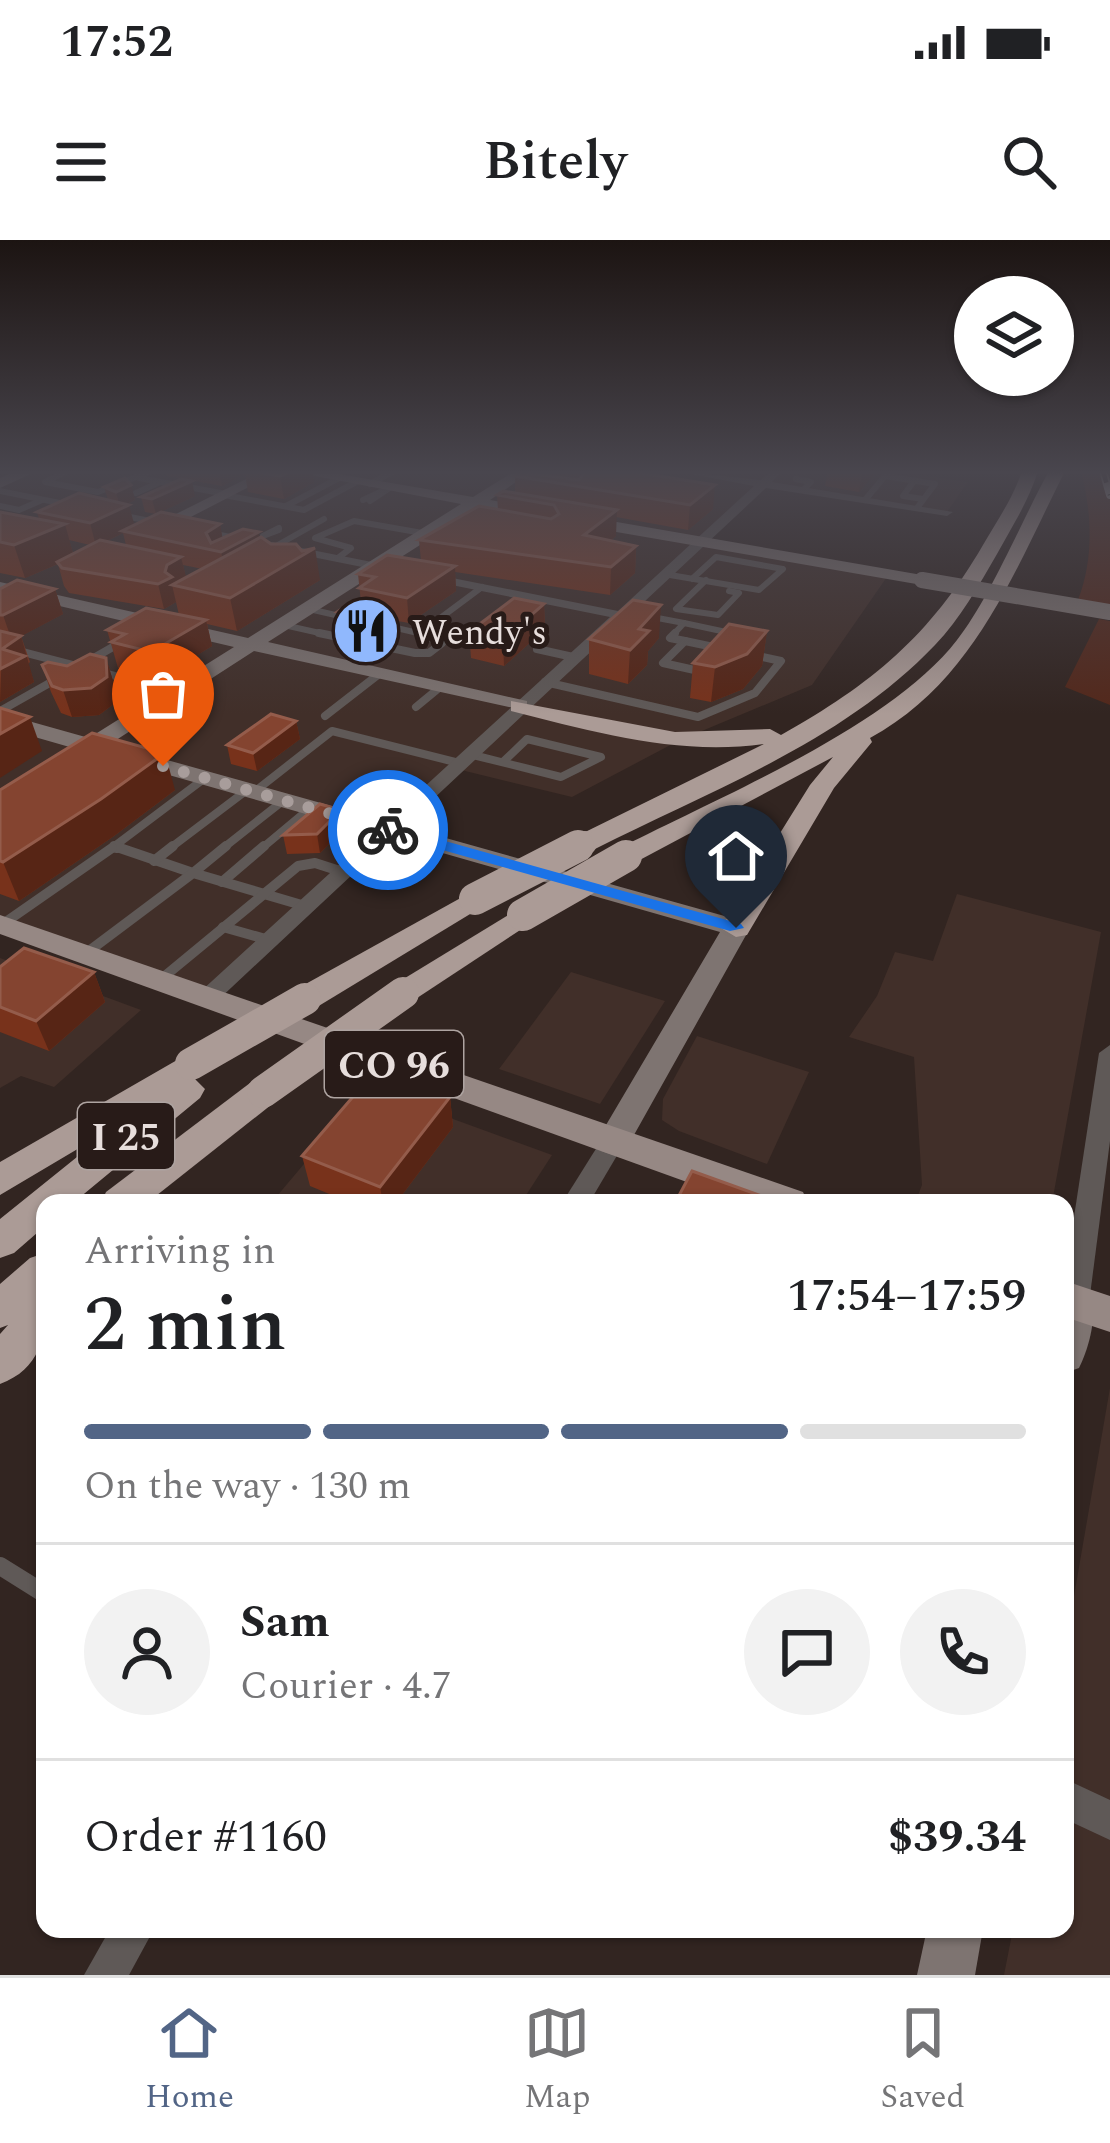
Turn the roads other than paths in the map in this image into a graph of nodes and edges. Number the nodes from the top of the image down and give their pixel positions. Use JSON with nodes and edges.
{"nodes":[{"id":1,"x":270,"y":552,"type":"edge"},
{"id":2,"x":310,"y":552,"type":"edge"},
{"id":3,"x":345,"y":552,"type":"edge"},
{"id":4,"x":402,"y":552,"type":"edge"},
{"id":5,"x":689,"y":552,"type":"edge"},
{"id":6,"x":758,"y":552,"type":"edge"},
{"id":7,"x":987,"y":552,"type":"edge"},
{"id":8,"x":1014,"y":552,"type":"edge"},
{"id":9,"x":337,"y":558,"type":"junction"},
{"id":10,"x":268,"y":560,"type":"edge"},
{"id":11,"x":746,"y":562,"type":"junction"},
{"id":12,"x":322,"y":566,"type":"dead end"},
{"id":13,"x":376,"y":566,"type":"junction"},
{"id":14,"x":61,"y":574,"type":"edge"},
{"id":15,"x":664,"y":574,"type":"junction"},
{"id":16,"x":692,"y":579,"type":"junction"},
{"id":17,"x":703,"y":583,"type":"junction"},
{"id":18,"x":724,"y":584,"type":"junction"},
{"id":19,"x":0,"y":586,"type":"edge"},
{"id":20,"x":482,"y":587,"type":"junction"},
{"id":21,"x":24,"y":592,"type":"junction"},
{"id":22,"x":0,"y":604,"type":"edge"},
{"id":23,"x":676,"y":608,"type":"junction"},
{"id":24,"x":309,"y":609,"type":"junction"},
{"id":25,"x":625,"y":609,"type":"junction"},
{"id":26,"x":1110,"y":612,"type":"edge"},
{"id":27,"x":163,"y":619,"type":"junction"},
{"id":28,"x":435,"y":622,"type":"dead end"},
{"id":29,"x":684,"y":623,"type":"junction"},
{"id":30,"x":284,"y":625,"type":"junction"},
{"id":31,"x":685,"y":641,"type":"junction"},
{"id":32,"x":253,"y":644,"type":"junction"},
{"id":33,"x":0,"y":646,"type":"edge"},
{"id":34,"x":716,"y":647,"type":"junction"},
{"id":35,"x":537,"y":649,"type":"dead end"},
{"id":36,"x":573,"y":657,"type":"junction"},
{"id":37,"x":79,"y":667,"type":"junction"},
{"id":38,"x":379,"y":674,"type":"junction"},
{"id":39,"x":544,"y":682,"type":"junction"},
{"id":40,"x":439,"y":688,"type":"junction"},
{"id":41,"x":177,"y":692,"type":"junction"},
{"id":42,"x":519,"y":706,"type":"junction"},
{"id":43,"x":846,"y":706,"type":"junction"},
{"id":44,"x":416,"y":707,"type":"dead end"},
{"id":45,"x":0,"y":711,"type":"edge"},
{"id":46,"x":325,"y":716,"type":"dead end"},
{"id":47,"x":0,"y":720,"type":"edge"},
{"id":48,"x":870,"y":728,"type":"junction"},
{"id":49,"x":92,"y":746,"type":"junction"},
{"id":50,"x":464,"y":758,"type":"junction"},
{"id":51,"x":503,"y":763,"type":"junction"},
{"id":52,"x":58,"y":768,"type":"edge"},
{"id":53,"x":205,"y":778,"type":"junction"},
{"id":54,"x":250,"y":791,"type":"junction"},
{"id":55,"x":284,"y":800,"type":"junction"},
{"id":56,"x":310,"y":808,"type":"junction"},
{"id":57,"x":388,"y":830,"type":"junction"},
{"id":58,"x":112,"y":848,"type":"junction"},
{"id":59,"x":154,"y":861,"type":"junction"},
{"id":60,"x":343,"y":872,"type":"junction"},
{"id":61,"x":193,"y":873,"type":"junction"},
{"id":62,"x":223,"y":882,"type":"junction"},
{"id":63,"x":262,"y":894,"type":"junction"},
{"id":64,"x":305,"y":907,"type":"junction"},
{"id":65,"x":1,"y":925,"type":"edge"},
{"id":66,"x":223,"y":927,"type":"junction"},
{"id":67,"x":736,"y":928,"type":"junction"},
{"id":68,"x":268,"y":940,"type":"junction"},
{"id":69,"x":85,"y":954,"type":"junction"},
{"id":70,"x":160,"y":980,"type":"junction"},
{"id":71,"x":208,"y":997,"type":"junction"},
{"id":72,"x":1110,"y":1053,"type":"edge"},
{"id":73,"x":200,"y":1068,"type":"junction"},
{"id":74,"x":263,"y":1092,"type":"junction"},
{"id":75,"x":613,"y":1142,"type":"junction"},
{"id":76,"x":0,"y":1180,"type":"edge"},
{"id":77,"x":55,"y":1194,"type":"edge"},
{"id":78,"x":133,"y":1194,"type":"edge"},
{"id":79,"x":163,"y":1194,"type":"edge"},
{"id":80,"x":581,"y":1194,"type":"edge"},
{"id":81,"x":763,"y":1194,"type":"edge"},
{"id":82,"x":36,"y":1211,"type":"edge"},
{"id":83,"x":0,"y":1242,"type":"edge"},
{"id":84,"x":36,"y":1278,"type":"edge"},
{"id":85,"x":1083,"y":1306,"type":"edge"},
{"id":86,"x":0,"y":1310,"type":"edge"},
{"id":87,"x":36,"y":1323,"type":"edge"},
{"id":88,"x":0,"y":1365,"type":"edge"},
{"id":89,"x":0,"y":1566,"type":"edge"},
{"id":90,"x":36,"y":1588,"type":"edge"},
{"id":91,"x":1074,"y":1803,"type":"edge"},
{"id":92,"x":1110,"y":1821,"type":"edge"},
{"id":93,"x":128,"y":1938,"type":"edge"},
{"id":94,"x":953,"y":1938,"type":"edge"},
{"id":95,"x":105,"y":1975,"type":"edge"},
{"id":96,"x":946,"y":1975,"type":"edge"}],
"edges":[{"from":1,"to":10,"type":"lane"},
{"from":2,"to":9,"type":"street"},
{"from":3,"to":9,"type":"lane"},
{"from":4,"to":13,"type":"street"},
{"from":5,"to":15,"type":"street"},
{"from":6,"to":26,"type":"street","bridge":true},
{"from":7,"to":43,"type":"highway","number":"I 25"},
{"from":8,"to":48,"type":"highway","number":"I 25"},
{"from":9,"to":12,"type":"lane"},
{"from":9,"to":13,"type":"street"},
{"from":11,"to":16,"type":"lane"},
{"from":11,"to":18,"type":"lane"},
{"from":11,"to":18,"type":"lane"},
{"from":13,"to":20,"type":"street"},
{"from":13,"to":24,"type":"street"},
{"from":14,"to":21,"type":"street"},
{"from":15,"to":16,"type":"lane"},
{"from":15,"to":25,"type":"street"},
{"from":16,"to":17,"type":"lane"},
{"from":17,"to":18,"type":"lane"},
{"from":17,"to":23,"type":"lane"},
{"from":17,"to":23,"type":"lane"},
{"from":19,"to":21,"type":"street"},
{"from":20,"to":25,"type":"street"},
{"from":20,"to":28,"type":"lane"},
{"from":21,"to":22,"type":"street"},
{"from":21,"to":27,"type":"street"},
{"from":23,"to":25,"type":"lane"},
{"from":24,"to":30,"type":"street"},
{"from":24,"to":30,"type":"lane"},
{"from":25,"to":29,"type":"lane"},
{"from":25,"to":36,"type":"street"},
{"from":27,"to":32,"type":"street"},
{"from":27,"to":37,"type":"lane"},
{"from":29,"to":31,"type":"lane"},
{"from":29,"to":34,"type":"lane"},
{"from":30,"to":32,"type":"street"},
{"from":31,"to":34,"type":"lane"},
{"from":31,"to":34,"type":"lane"},
{"from":32,"to":38,"type":"street"},
{"from":32,"to":41,"type":"street"},
{"from":33,"to":37,"type":"lane"},
{"from":34,"to":39,"type":"lane"},
{"from":35,"to":36,"type":"lane"},
{"from":36,"to":39,"type":"street"},
{"from":37,"to":41,"type":"lane"},
{"from":37,"to":45,"type":"lane"},
{"from":38,"to":40,"type":"street"},
{"from":38,"to":46,"type":"lane"},
{"from":39,"to":42,"type":"street"},
{"from":40,"to":42,"type":"street"},
{"from":40,"to":44,"type":"lane"},
{"from":41,"to":49,"type":"street"},
{"from":42,"to":43,"type":"highway"},
{"from":42,"to":50,"type":"street"},
{"from":43,"to":73,"type":"highway","number":"I 25","bridge":true},
{"from":47,"to":49,"type":"street"},
{"from":48,"to":67,"type":"highway"},
{"from":48,"to":74,"type":"highway","number":"I 25","bridge":true},
{"from":49,"to":52,"type":"street"},
{"from":49,"to":53,"type":"street"},
{"from":50,"to":51,"type":"lane"},
{"from":50,"to":54,"type":"lane"},
{"from":50,"to":57,"type":"street"},
{"from":51,"to":51,"type":"lane"},
{"from":53,"to":54,"type":"street"},
{"from":53,"to":58,"type":"lane"},
{"from":54,"to":55,"type":"street"},
{"from":54,"to":59,"type":"lane"},
{"from":55,"to":56,"type":"street"},
{"from":55,"to":61,"type":"lane"},
{"from":56,"to":57,"type":"street"},
{"from":56,"to":62,"type":"lane"},
{"from":57,"to":60,"type":"street"},
{"from":57,"to":67,"type":"street"},
{"from":58,"to":59,"type":"lane"},
{"from":58,"to":65,"type":"lane"},
{"from":59,"to":61,"type":"lane"},
{"from":60,"to":63,"type":"lane"},
{"from":60,"to":64,"type":"street"},
{"from":61,"to":62,"type":"lane"},
{"from":61,"to":69,"type":"lane"},
{"from":62,"to":63,"type":"lane"},
{"from":63,"to":64,"type":"lane"},
{"from":63,"to":66,"type":"lane"},
{"from":64,"to":68,"type":"street"},
{"from":65,"to":69,"type":"main road","number":"CO 96"},
{"from":66,"to":68,"type":"lane"},
{"from":66,"to":70,"type":"lane"},
{"from":67,"to":75,"type":"street"},
{"from":68,"to":71,"type":"street"},
{"from":69,"to":70,"type":"main road","number":"CO 96"},
{"from":70,"to":71,"type":"main road","number":"CO 96"},
{"from":71,"to":75,"type":"main road","number":"CO 96"},
{"from":72,"to":85,"type":"street"},
{"from":73,"to":76,"type":"highway"},
{"from":73,"to":77,"type":"highway","number":"I 25"},
{"from":74,"to":78,"type":"highway","number":"I 25"},
{"from":74,"to":79,"type":"highway"},
{"from":75,"to":80,"type":"street"},
{"from":75,"to":81,"type":"main road","number":"CO 96"},
{"from":82,"to":83,"type":"highway","number":"I 25"},
{"from":84,"to":86,"type":"highway"},
{"from":87,"to":88,"type":"highway"},
{"from":89,"to":90,"type":"lane"},
{"from":91,"to":92,"type":"street"},
{"from":93,"to":95,"type":"street"},
{"from":94,"to":96,"type":"street"}]}
